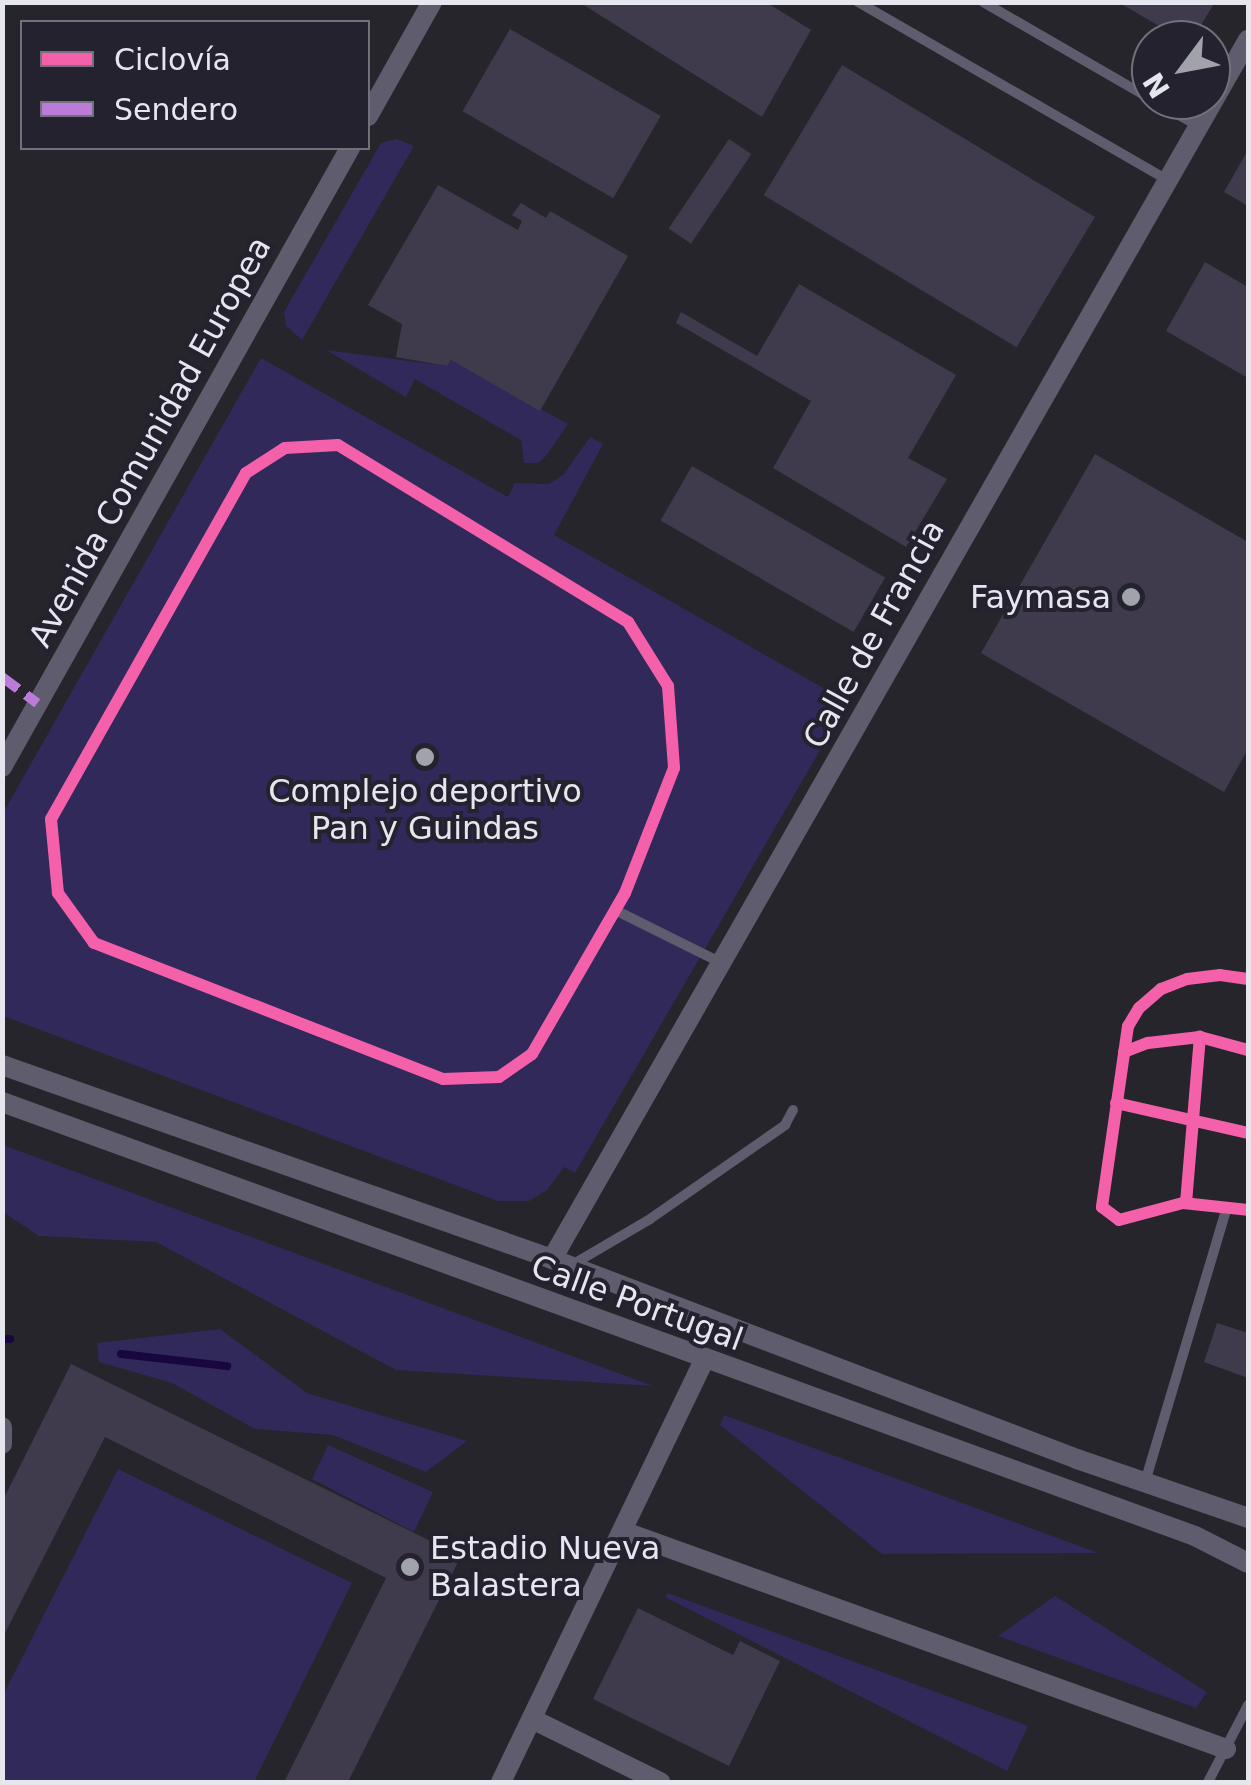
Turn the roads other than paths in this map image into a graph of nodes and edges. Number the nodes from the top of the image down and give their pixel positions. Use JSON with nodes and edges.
{"nodes":[{"id":1,"x":432,"y":2,"type":"edge"},
{"id":2,"x":982,"y":2,"type":"edge"},
{"id":3,"x":862,"y":4,"type":"edge"},
{"id":4,"x":1248,"y":40,"type":"edge"},
{"id":5,"x":1131,"y":88,"type":"edge"},
{"id":6,"x":370,"y":112,"type":"edge"},
{"id":7,"x":1187,"y":120,"type":"edge"},
{"id":8,"x":1197,"y":126,"type":"junction"},
{"id":9,"x":349,"y":150,"type":"edge"},
{"id":10,"x":1166,"y":179,"type":"junction"},
{"id":11,"x":2,"y":767,"type":"edge"},
{"id":12,"x":615,"y":910,"type":"dead end"},
{"id":13,"x":722,"y":964,"type":"junction"},
{"id":14,"x":2,"y":1065,"type":"edge"},
{"id":15,"x":2,"y":1102,"type":"edge"},
{"id":16,"x":793,"y":1110,"type":"dead end"},
{"id":17,"x":1227,"y":1207,"type":"dead end"},
{"id":18,"x":561,"y":1262,"type":"junction"},
{"id":19,"x":704,"y":1360,"type":"junction"},
{"id":20,"x":2,"y":1427,"type":"edge"},
{"id":21,"x":2,"y":1444,"type":"edge"},
{"id":22,"x":1144,"y":1483,"type":"junction"},
{"id":23,"x":1248,"y":1518,"type":"edge"},
{"id":24,"x":625,"y":1532,"type":"junction"},
{"id":25,"x":1248,"y":1564,"type":"edge"},
{"id":26,"x":1248,"y":1705,"type":"edge"},
{"id":27,"x":532,"y":1719,"type":"junction"},
{"id":28,"x":1226,"y":1749,"type":"junction"},
{"id":29,"x":501,"y":1782,"type":"edge"},
{"id":30,"x":660,"y":1782,"type":"edge"},
{"id":31,"x":1208,"y":1782,"type":"edge"}],
"edges":[{"from":1,"to":6,"type":"street"},
{"from":2,"to":5,"type":"lane"},
{"from":3,"to":10,"type":"lane"},
{"from":4,"to":8,"type":"street","name":"Calle de Francia"},
{"from":7,"to":8,"type":"lane"},
{"from":8,"to":10,"type":"street","name":"Calle de Francia"},
{"from":9,"to":11,"type":"street","name":"Avenida Comunidad Europea"},
{"from":10,"to":13,"type":"street","name":"Calle de Francia"},
{"from":12,"to":13,"type":"lane"},
{"from":13,"to":18,"type":"street","name":"Calle de Francia"},
{"from":14,"to":18,"type":"street","name":"Calle Portugal"},
{"from":15,"to":19,"type":"street","name":"Calle Portugal"},
{"from":16,"to":18,"type":"lane"},
{"from":17,"to":22,"type":"lane"},
{"from":18,"to":22,"type":"street","name":"Calle Portugal"},
{"from":19,"to":24,"type":"street"},
{"from":19,"to":25,"type":"street","name":"Calle Portugal"},
{"from":20,"to":21,"type":"street"},
{"from":22,"to":23,"type":"street","name":"Calle Portugal"},
{"from":24,"to":27,"type":"street"},
{"from":24,"to":28,"type":"street"},
{"from":26,"to":28,"type":"lane"},
{"from":27,"to":29,"type":"street"},
{"from":27,"to":30,"type":"street"},
{"from":28,"to":31,"type":"lane"}]}
